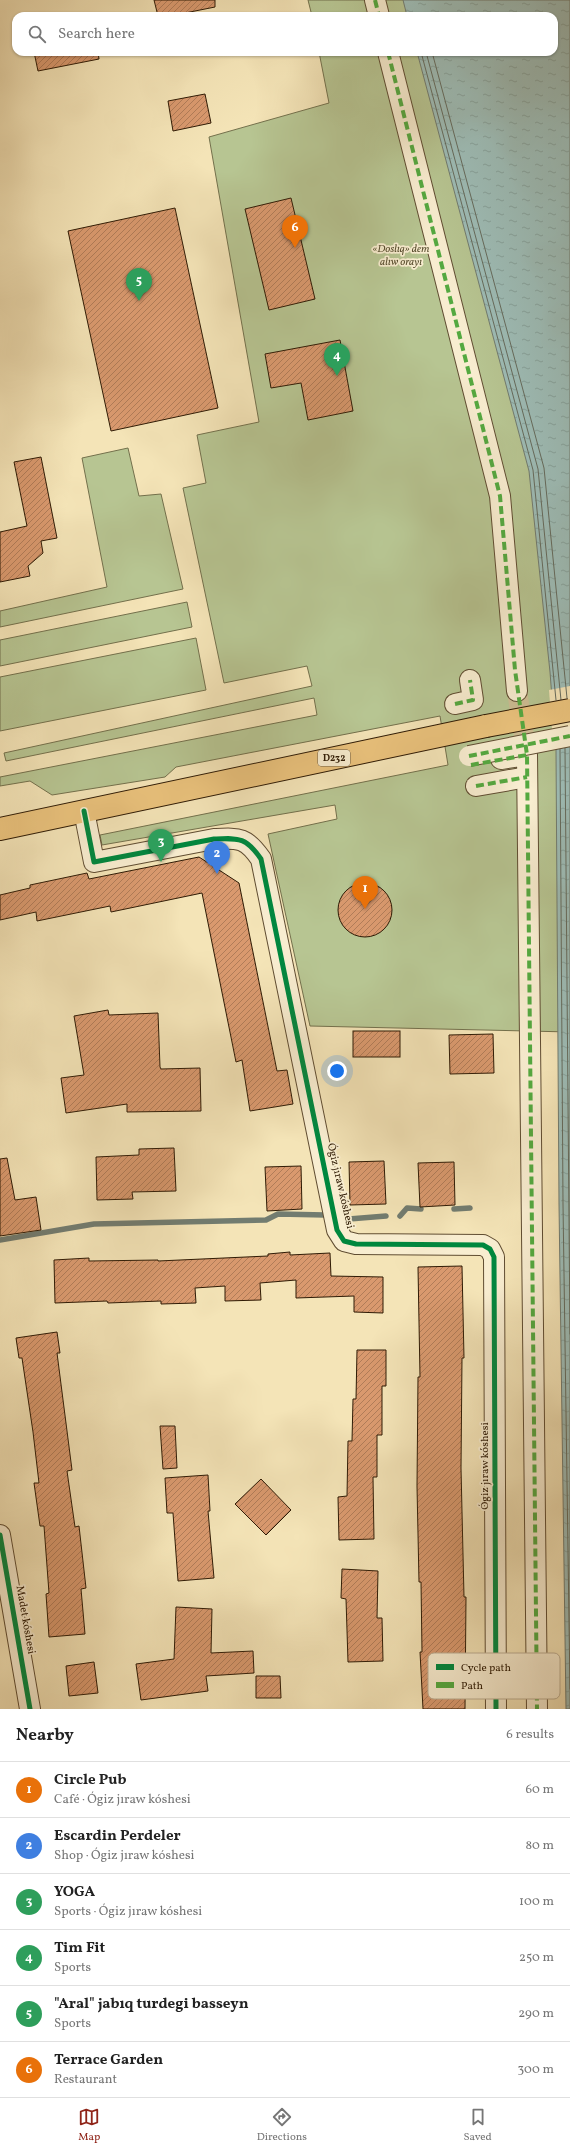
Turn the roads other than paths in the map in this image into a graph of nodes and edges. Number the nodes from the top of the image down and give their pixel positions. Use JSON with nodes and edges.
{"nodes":[{"id":1,"x":375,"y":0,"type":"edge"},
{"id":2,"x":378,"y":12,"type":"edge"},
{"id":3,"x":389,"y":56,"type":"edge"},
{"id":4,"x":470,"y":680,"type":"dead end"},
{"id":5,"x":517,"y":691,"type":"tunnel mouth"},
{"id":6,"x":454,"y":704,"type":"dead end"},
{"id":7,"x":570,"y":710,"type":"edge"},
{"id":8,"x":570,"y":736,"type":"edge"},
{"id":9,"x":527,"y":777,"type":"junction"},
{"id":10,"x":476,"y":786,"type":"dead end"},
{"id":11,"x":84,"y":811,"type":"junction"},
{"id":12,"x":0,"y":829,"type":"edge"},
{"id":13,"x":0,"y":1535,"type":"edge"},
{"id":14,"x":496,"y":1653,"type":"edge"},
{"id":15,"x":536,"y":1653,"type":"edge"},
{"id":16,"x":496,"y":1699,"type":"edge"},
{"id":17,"x":537,"y":1699,"type":"edge"},
{"id":18,"x":30,"y":1709,"type":"edge"},
{"id":19,"x":496,"y":1709,"type":"edge"},
{"id":20,"x":537,"y":1709,"type":"edge"}],
"edges":[{"from":1,"to":2,"type":"street"},
{"from":3,"to":5,"type":"street"},
{"from":4,"to":6,"type":"street"},
{"from":7,"to":11,"type":"main road","number":"D232","bridge":true},
{"from":8,"to":9,"type":"street","bridge":true},
{"from":9,"to":10,"type":"street"},
{"from":9,"to":15,"type":"street"},
{"from":11,"to":12,"type":"main road","number":"D232"},
{"from":11,"to":14,"type":"street","name":"Ógiz jıraw kóshesi"},
{"from":13,"to":18,"type":"street","name":"Madet kóshesi"},
{"from":16,"to":19,"type":"street","name":"Ógiz jıraw kóshesi"},
{"from":17,"to":20,"type":"street"}]}
